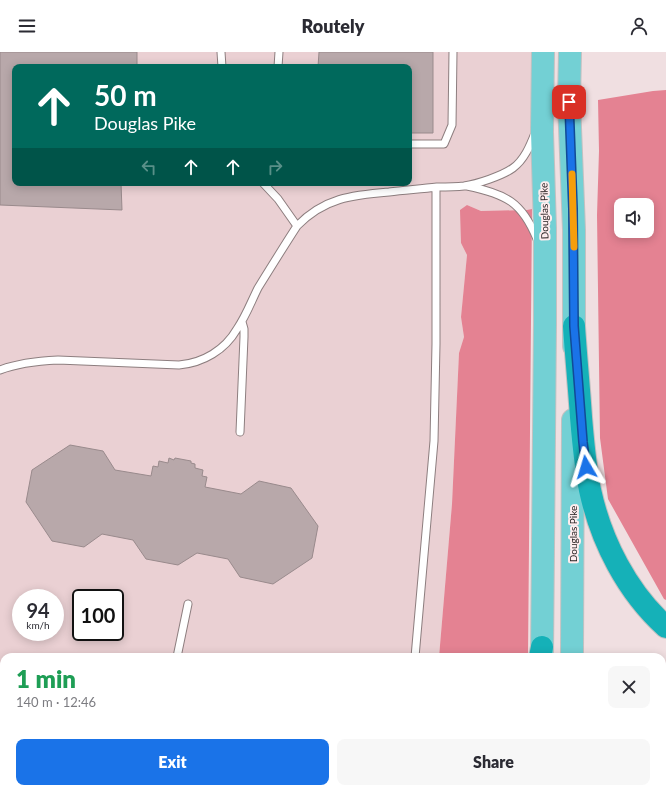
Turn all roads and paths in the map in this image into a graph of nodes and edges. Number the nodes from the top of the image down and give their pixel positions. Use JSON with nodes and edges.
{"nodes":[{"id":1,"x":221,"y":52,"type":"edge"},
{"id":2,"x":279,"y":52,"type":"edge"},
{"id":3,"x":453,"y":52,"type":"edge"},
{"id":4,"x":543,"y":52,"type":"edge"},
{"id":5,"x":570,"y":52,"type":"edge"},
{"id":6,"x":222,"y":64,"type":"edge"},
{"id":7,"x":278,"y":64,"type":"edge"},
{"id":8,"x":543,"y":100,"type":"junction"},
{"id":9,"x":412,"y":144,"type":"edge"},
{"id":10,"x":266,"y":186,"type":"edge"},
{"id":11,"x":465,"y":186,"type":"junction"},
{"id":12,"x":436,"y":188,"type":"junction"},
{"id":13,"x":297,"y":226,"type":"junction"},
{"id":14,"x":545,"y":260,"type":"junction"},
{"id":15,"x":242,"y":322,"type":"junction"},
{"id":16,"x":574,"y":326,"type":"junction"},
{"id":17,"x":0,"y":370,"type":"edge"},
{"id":18,"x":240,"y":432,"type":"dead end"},
{"id":19,"x":188,"y":604,"type":"dead end"},
{"id":20,"x":666,"y":626,"type":"edge"},
{"id":21,"x":178,"y":653,"type":"edge"},
{"id":22,"x":415,"y":653,"type":"edge"},
{"id":23,"x":541,"y":653,"type":"edge"},
{"id":24,"x":572,"y":653,"type":"edge"}],
"edges":[{"from":1,"to":6,"type":"lane"},
{"from":2,"to":7,"type":"lane"},
{"from":3,"to":9,"type":"lane"},
{"from":4,"to":8,"type":"main road","name":"Douglas Pike"},
{"from":5,"to":16,"type":"main road","name":"Douglas Pike"},
{"from":8,"to":11,"type":"lane"},
{"from":8,"to":14,"type":"main road","name":"Douglas Pike"},
{"from":10,"to":13,"type":"lane"},
{"from":11,"to":12,"type":"lane"},
{"from":11,"to":14,"type":"lane"},
{"from":12,"to":13,"type":"lane"},
{"from":12,"to":22,"type":"lane"},
{"from":13,"to":15,"type":"lane"},
{"from":14,"to":23,"type":"main road","name":"Douglas Pike"},
{"from":15,"to":17,"type":"lane"},
{"from":15,"to":18,"type":"lane"},
{"from":16,"to":20,"type":"highway"},
{"from":16,"to":24,"type":"main road","name":"Douglas Pike"},
{"from":19,"to":21,"type":"lane"}]}
